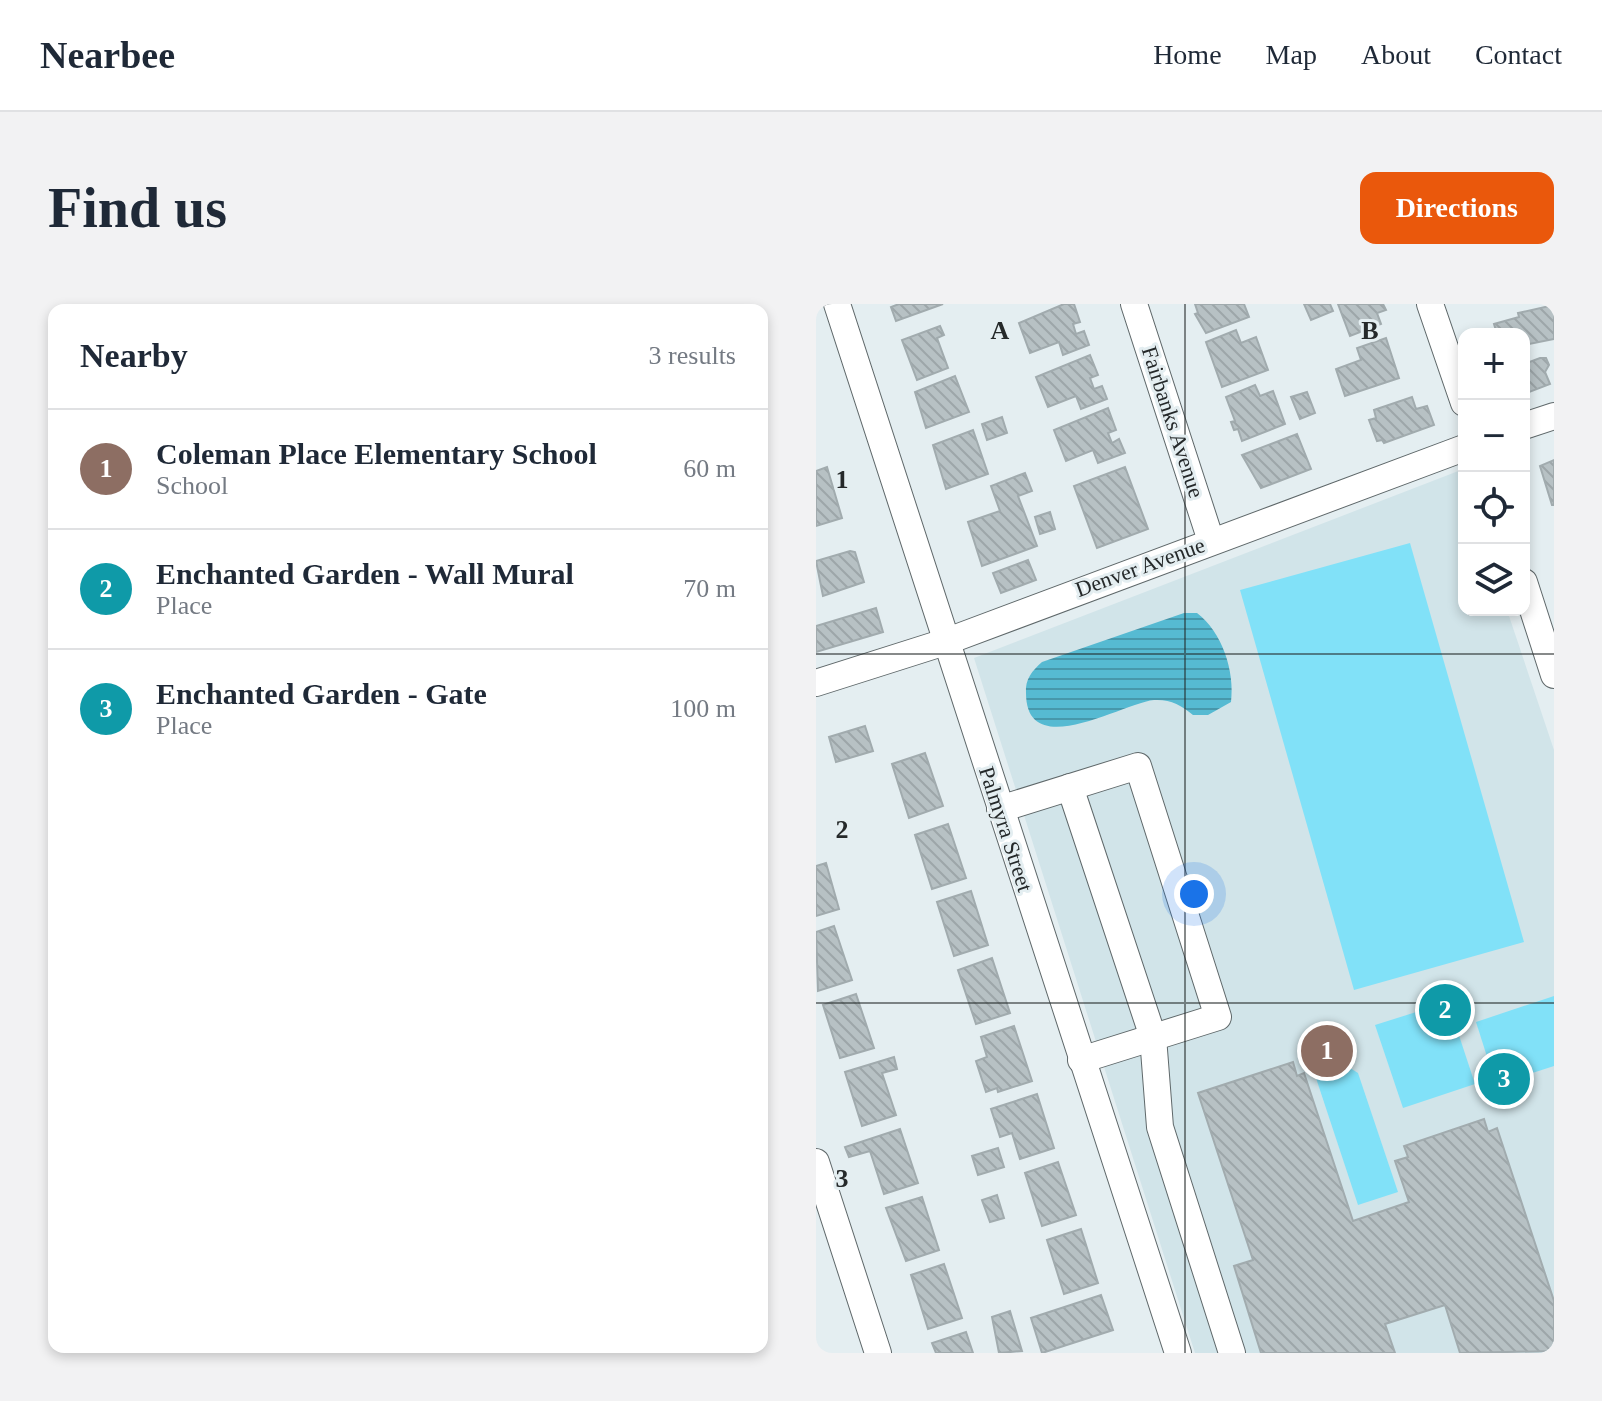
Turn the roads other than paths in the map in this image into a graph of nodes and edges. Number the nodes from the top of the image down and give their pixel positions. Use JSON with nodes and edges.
{"nodes":[{"id":1,"x":837,"y":304,"type":"edge"},
{"id":2,"x":1134,"y":304,"type":"edge"},
{"id":3,"x":1430,"y":304,"type":"edge"},
{"id":4,"x":1463,"y":400,"type":"edge"},
{"id":5,"x":1554,"y":416,"type":"edge"},
{"id":6,"x":1530,"y":424,"type":"edge"},
{"id":7,"x":1458,"y":450,"type":"edge"},
{"id":8,"x":1211,"y":541,"type":"junction"},
{"id":9,"x":1530,"y":601,"type":"edge"},
{"id":10,"x":945,"y":642,"type":"junction"},
{"id":11,"x":1554,"y":675,"type":"edge"},
{"id":12,"x":816,"y":683,"type":"edge"},
{"id":13,"x":1070,"y":787,"type":"junction"},
{"id":14,"x":1000,"y":809,"type":"junction"},
{"id":15,"x":1153,"y":1037,"type":"junction"},
{"id":16,"x":1081,"y":1060,"type":"junction"},
{"id":17,"x":816,"y":1162,"type":"edge"},
{"id":18,"x":1174,"y":1352,"type":"edge"},
{"id":19,"x":878,"y":1353,"type":"edge"},
{"id":20,"x":1232,"y":1353,"type":"edge"}],
"edges":[{"from":1,"to":10,"type":"street","name":"Palmyra Street"},
{"from":2,"to":8,"type":"street","name":"Fairbanks Avenue"},
{"from":3,"to":4,"type":"street"},
{"from":5,"to":6,"type":"street"},
{"from":7,"to":8,"type":"street","name":"Denver Avenue"},
{"from":8,"to":10,"type":"street","name":"Denver Avenue"},
{"from":9,"to":11,"type":"street"},
{"from":10,"to":12,"type":"street","name":"Denver Avenue"},
{"from":10,"to":14,"type":"street","name":"Palmyra Street"},
{"from":13,"to":14,"type":"street"},
{"from":13,"to":15,"type":"street"},
{"from":13,"to":15,"type":"street"},
{"from":14,"to":16,"type":"street","name":"Palmyra Street"},
{"from":15,"to":16,"type":"street"},
{"from":15,"to":20,"type":"street"},
{"from":16,"to":18,"type":"street","name":"Palmyra Street"},
{"from":17,"to":19,"type":"street"}]}
